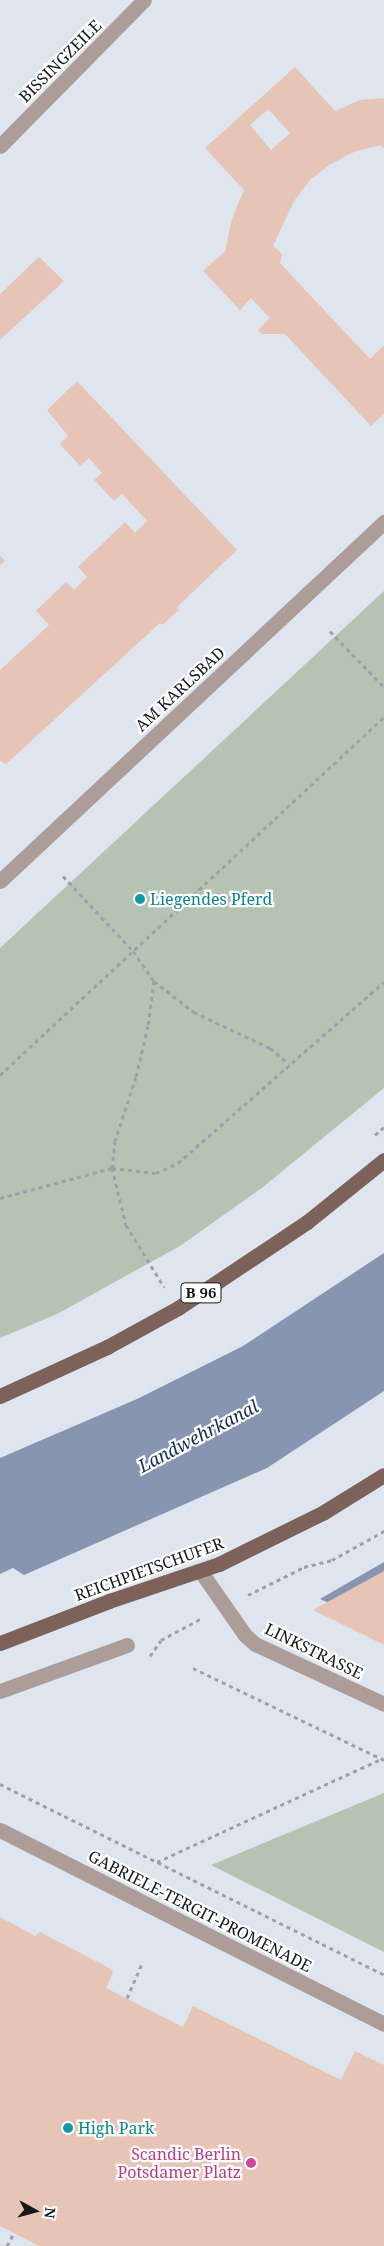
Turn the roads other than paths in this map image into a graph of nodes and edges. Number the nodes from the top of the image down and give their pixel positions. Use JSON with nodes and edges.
{"nodes":[{"id":1,"x":144,"y":0,"type":"edge"},
{"id":2,"x":0,"y":146,"type":"edge"},
{"id":3,"x":384,"y":522,"type":"edge"},
{"id":4,"x":0,"y":881,"type":"edge"},
{"id":5,"x":384,"y":1160,"type":"edge"},
{"id":6,"x":0,"y":1396,"type":"edge"},
{"id":7,"x":384,"y":1475,"type":"edge"},
{"id":8,"x":201,"y":1572,"type":"junction"},
{"id":9,"x":0,"y":1643,"type":"edge"},
{"id":10,"x":127,"y":1645,"type":"dead end"},
{"id":11,"x":0,"y":1691,"type":"edge"},
{"id":12,"x":384,"y":1704,"type":"edge"},
{"id":13,"x":0,"y":1830,"type":"edge"},
{"id":14,"x":384,"y":2024,"type":"edge"}],
"edges":[{"from":1,"to":2,"type":"street","name":"BISSINGZEILE"},
{"from":3,"to":4,"type":"street","name":"AM KARLSBAD"},
{"from":5,"to":6,"type":"main road","number":"B 96"},
{"from":7,"to":8,"type":"main road","name":"REICHPIETSCHUFER"},
{"from":8,"to":9,"type":"main road","name":"REICHPIETSCHUFER"},
{"from":8,"to":12,"type":"street","name":"LINKSTRASSE"},
{"from":10,"to":11,"type":"street"},
{"from":13,"to":14,"type":"street","name":"GABRIELE-TERGIT-PROMENADE"}]}
